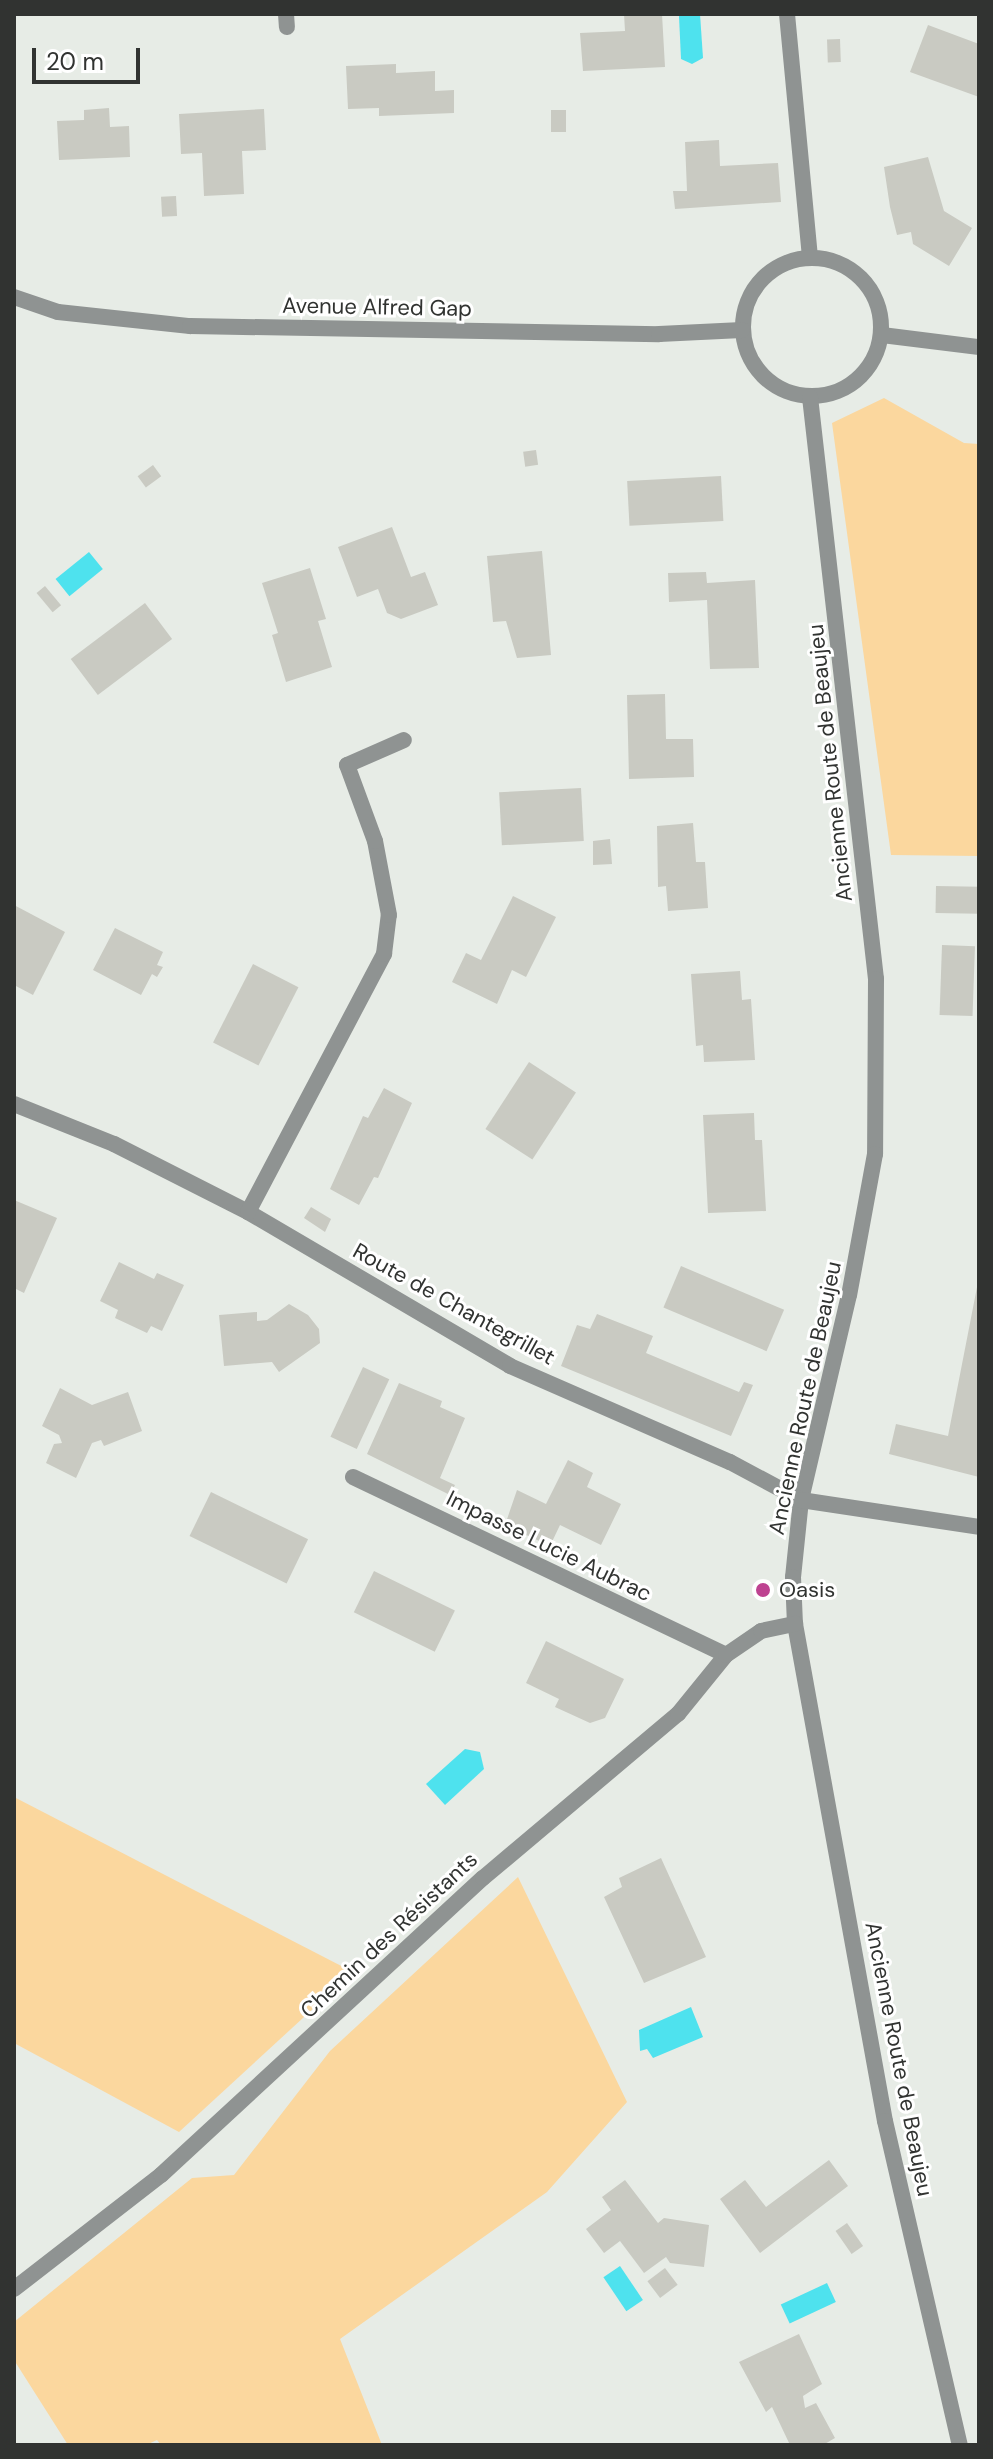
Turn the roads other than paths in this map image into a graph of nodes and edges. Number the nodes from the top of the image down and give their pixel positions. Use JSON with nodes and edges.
{"nodes":[{"id":1,"x":787,"y":14,"type":"edge"},
{"id":2,"x":810,"y":257,"type":"junction"},
{"id":3,"x":14,"y":297,"type":"edge"},
{"id":4,"x":742,"y":330,"type":"junction"},
{"id":5,"x":882,"y":335,"type":"junction"},
{"id":6,"x":979,"y":347,"type":"edge"},
{"id":7,"x":810,"y":397,"type":"junction"},
{"id":8,"x":404,"y":740,"type":"dead end"},
{"id":9,"x":14,"y":1104,"type":"edge"},
{"id":10,"x":248,"y":1212,"type":"junction"},
{"id":11,"x":353,"y":1477,"type":"dead end"},
{"id":12,"x":801,"y":1500,"type":"junction"},
{"id":13,"x":979,"y":1527,"type":"edge"},
{"id":14,"x":795,"y":1624,"type":"junction"},
{"id":15,"x":726,"y":1655,"type":"junction"},
{"id":16,"x":14,"y":2289,"type":"edge"},
{"id":17,"x":960,"y":2445,"type":"edge"}],
"edges":[{"from":1,"to":2,"type":"street"},
{"from":2,"to":4,"type":"street"},
{"from":2,"to":5,"type":"street"},
{"from":3,"to":4,"type":"street","name":"Avenue Alfred Gap"},
{"from":4,"to":7,"type":"street"},
{"from":5,"to":6,"type":"street"},
{"from":5,"to":7,"type":"street"},
{"from":7,"to":12,"type":"street","name":"Ancienne Route de Beaujeu"},
{"from":8,"to":10,"type":"street"},
{"from":9,"to":10,"type":"street","name":"Route de Chantegrillet"},
{"from":10,"to":12,"type":"street","name":"Route de Chantegrillet"},
{"from":11,"to":15,"type":"street","name":"Impasse Lucie Aubrac"},
{"from":12,"to":13,"type":"street","name":"Route de Chantegrillet"},
{"from":12,"to":14,"type":"street","name":"Ancienne Route de Beaujeu"},
{"from":14,"to":15,"type":"street","name":"Chemin des Résistants"},
{"from":14,"to":17,"type":"street","name":"Ancienne Route de Beaujeu"},
{"from":15,"to":16,"type":"street","name":"Chemin des Résistants"}]}
